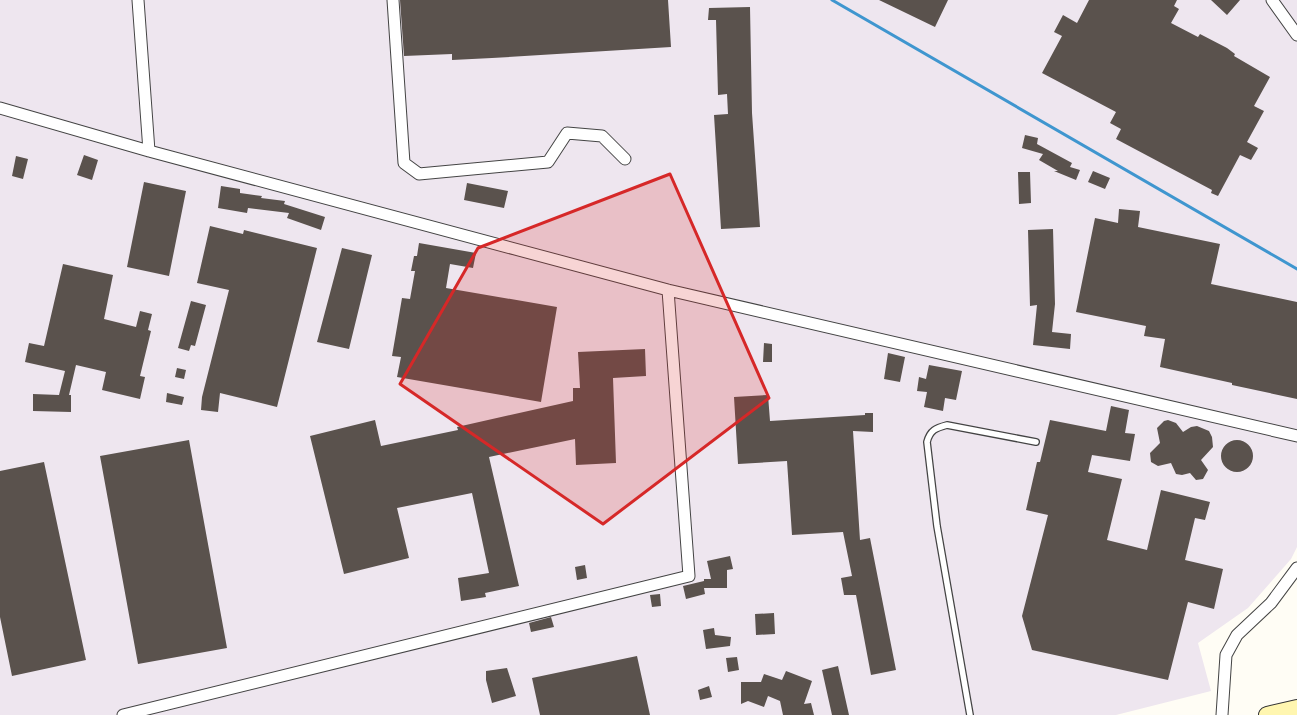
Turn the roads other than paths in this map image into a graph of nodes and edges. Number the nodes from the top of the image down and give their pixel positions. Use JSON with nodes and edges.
{"nodes":[{"id":1,"x":138,"y":0,"type":"edge"},
{"id":2,"x":393,"y":0,"type":"edge"},
{"id":3,"x":1272,"y":0,"type":"edge"},
{"id":4,"x":1297,"y":35,"type":"edge"},
{"id":5,"x":0,"y":108,"type":"edge"},
{"id":6,"x":149,"y":151,"type":"junction"},
{"id":7,"x":625,"y":159,"type":"dead end"},
{"id":8,"x":668,"y":290,"type":"junction"},
{"id":9,"x":1297,"y":436,"type":"edge"},
{"id":10,"x":1036,"y":442,"type":"dead end"},
{"id":11,"x":1297,"y":568,"type":"edge"},
{"id":12,"x":1297,"y":708,"type":"edge"},
{"id":13,"x":123,"y":715,"type":"edge"},
{"id":14,"x":970,"y":715,"type":"edge"},
{"id":15,"x":1222,"y":715,"type":"edge"},
{"id":16,"x":1267,"y":715,"type":"edge"}],
"edges":[{"from":1,"to":6,"type":"street"},
{"from":2,"to":7,"type":"street"},
{"from":3,"to":4,"type":"street"},
{"from":5,"to":6,"type":"street"},
{"from":6,"to":8,"type":"street"},
{"from":8,"to":9,"type":"street"},
{"from":8,"to":13,"type":"street"},
{"from":10,"to":14,"type":"lane"},
{"from":11,"to":15,"type":"street"},
{"from":12,"to":16,"type":"main road"}]}
